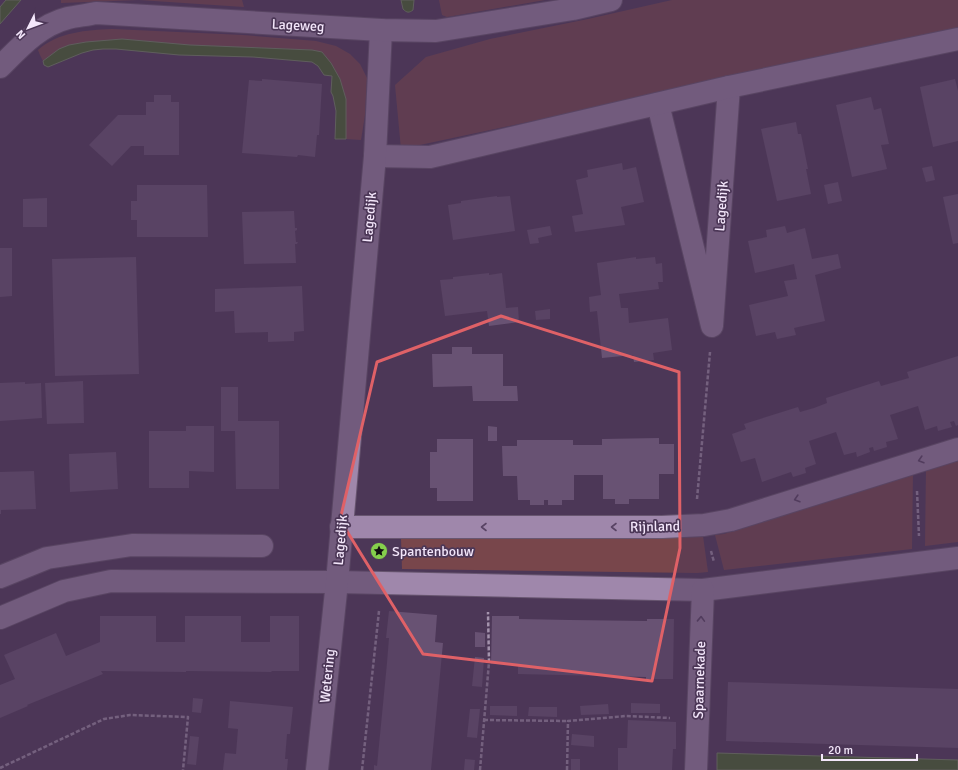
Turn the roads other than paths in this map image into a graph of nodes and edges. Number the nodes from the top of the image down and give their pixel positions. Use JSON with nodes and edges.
{"nodes":[{"id":1,"x":611,"y":0,"type":"edge"},
{"id":2,"x":381,"y":30,"type":"junction"},
{"id":3,"x":958,"y":39,"type":"edge"},
{"id":4,"x":0,"y":67,"type":"edge"},
{"id":5,"x":729,"y":87,"type":"junction"},
{"id":6,"x":658,"y":104,"type":"junction"},
{"id":7,"x":375,"y":156,"type":"junction"},
{"id":8,"x":958,"y":449,"type":"edge"},
{"id":9,"x":341,"y":527,"type":"junction"},
{"id":10,"x":262,"y":546,"type":"dead end"},
{"id":11,"x":958,"y":558,"type":"edge"},
{"id":12,"x":0,"y":577,"type":"edge"},
{"id":13,"x":336,"y":582,"type":"junction"},
{"id":14,"x":711,"y":588,"type":"junction"},
{"id":15,"x":0,"y":618,"type":"edge"},
{"id":16,"x":317,"y":770,"type":"edge"},
{"id":17,"x":696,"y":770,"type":"edge"}],
"edges":[{"from":1,"to":2,"type":"street","name":"Lageweg"},
{"from":2,"to":4,"type":"street","name":"Lageweg"},
{"from":2,"to":7,"type":"street","name":"Lagedijk"},
{"from":3,"to":5,"type":"street"},
{"from":5,"to":6,"type":"street"},
{"from":5,"to":6,"type":"street","name":"Lagedijk"},
{"from":6,"to":7,"type":"street"},
{"from":7,"to":9,"type":"street","name":"Lagedijk"},
{"from":8,"to":9,"type":"street","name":"Rijnland","one_way":true},
{"from":9,"to":13,"type":"street","name":"Lagedijk"},
{"from":10,"to":12,"type":"street"},
{"from":11,"to":14,"type":"street"},
{"from":13,"to":14,"type":"street"},
{"from":13,"to":15,"type":"street","name":"Lagedijk"},
{"from":13,"to":16,"type":"street","name":"Wetering"},
{"from":17,"to":14,"type":"street","name":"Spaarnekade","one_way":true}]}
